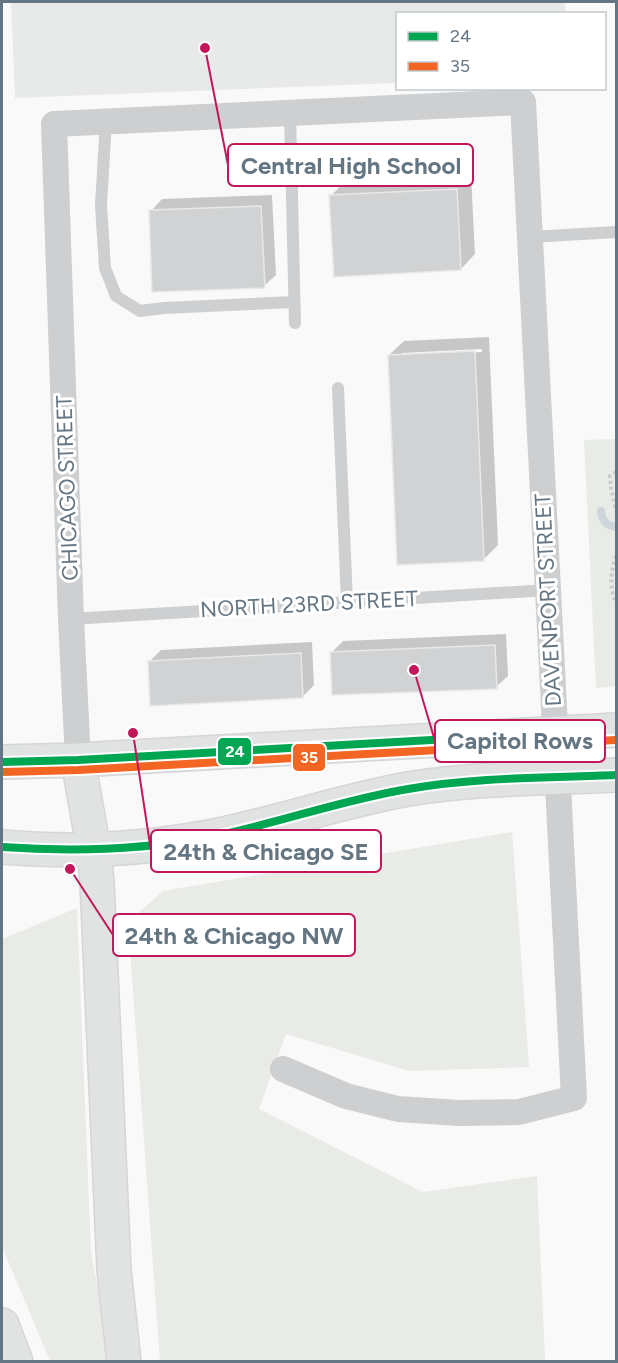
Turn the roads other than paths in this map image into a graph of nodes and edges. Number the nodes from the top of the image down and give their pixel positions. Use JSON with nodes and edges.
{"nodes":[{"id":1,"x":290,"y":113,"type":"junction"},
{"id":2,"x":106,"y":122,"type":"junction"},
{"id":3,"x":616,"y":232,"type":"edge"},
{"id":4,"x":530,"y":237,"type":"junction"},
{"id":5,"x":294,"y":302,"type":"junction"},
{"id":6,"x":295,"y":323,"type":"dead end"},
{"id":7,"x":338,"y":388,"type":"dead end"},
{"id":8,"x":548,"y":590,"type":"junction"},
{"id":9,"x":346,"y":602,"type":"junction"},
{"id":10,"x":71,"y":619,"type":"junction"},
{"id":11,"x":616,"y":730,"type":"edge"},
{"id":12,"x":555,"y":733,"type":"junction"},
{"id":13,"x":78,"y":760,"type":"junction"},
{"id":14,"x":2,"y":762,"type":"edge"},
{"id":15,"x":616,"y":775,"type":"edge"},
{"id":16,"x":557,"y":778,"type":"junction"},
{"id":17,"x":2,"y":847,"type":"edge"},
{"id":18,"x":94,"y":850,"type":"junction"},
{"id":19,"x":283,"y":1069,"type":"dead end"},
{"id":20,"x":2,"y":1325,"type":"edge"},
{"id":21,"x":16,"y":1362,"type":"edge"},
{"id":22,"x":124,"y":1362,"type":"edge"}],
"edges":[{"from":1,"to":2,"type":"street"},
{"from":1,"to":4,"type":"street","name":"DAVENPORT STREET"},
{"from":1,"to":5,"type":"lane"},
{"from":2,"to":5,"type":"lane"},
{"from":2,"to":10,"type":"street","name":"CHICAGO STREET"},
{"from":3,"to":4,"type":"lane"},
{"from":4,"to":8,"type":"street","name":"DAVENPORT STREET"},
{"from":5,"to":6,"type":"lane"},
{"from":7,"to":9,"type":"lane"},
{"from":8,"to":9,"type":"lane","name":"NORTH 23RD STREET"},
{"from":8,"to":12,"type":"street","name":"DAVENPORT STREET"},
{"from":9,"to":10,"type":"lane","name":"NORTH 23RD STREET"},
{"from":10,"to":13,"type":"street","name":"CHICAGO STREET"},
{"from":11,"to":12,"type":"main road"},
{"from":12,"to":13,"type":"main road"},
{"from":12,"to":16,"type":"street","name":"DAVENPORT STREET"},
{"from":13,"to":14,"type":"main road"},
{"from":13,"to":18,"type":"main road","name":"CHICAGO STREET"},
{"from":15,"to":16,"type":"main road"},
{"from":16,"to":18,"type":"main road"},
{"from":16,"to":19,"type":"street","name":"DAVENPORT STREET"},
{"from":17,"to":18,"type":"main road"},
{"from":18,"to":22,"type":"main road","name":"CHICAGO STREET"},
{"from":20,"to":21,"type":"main road"}]}
